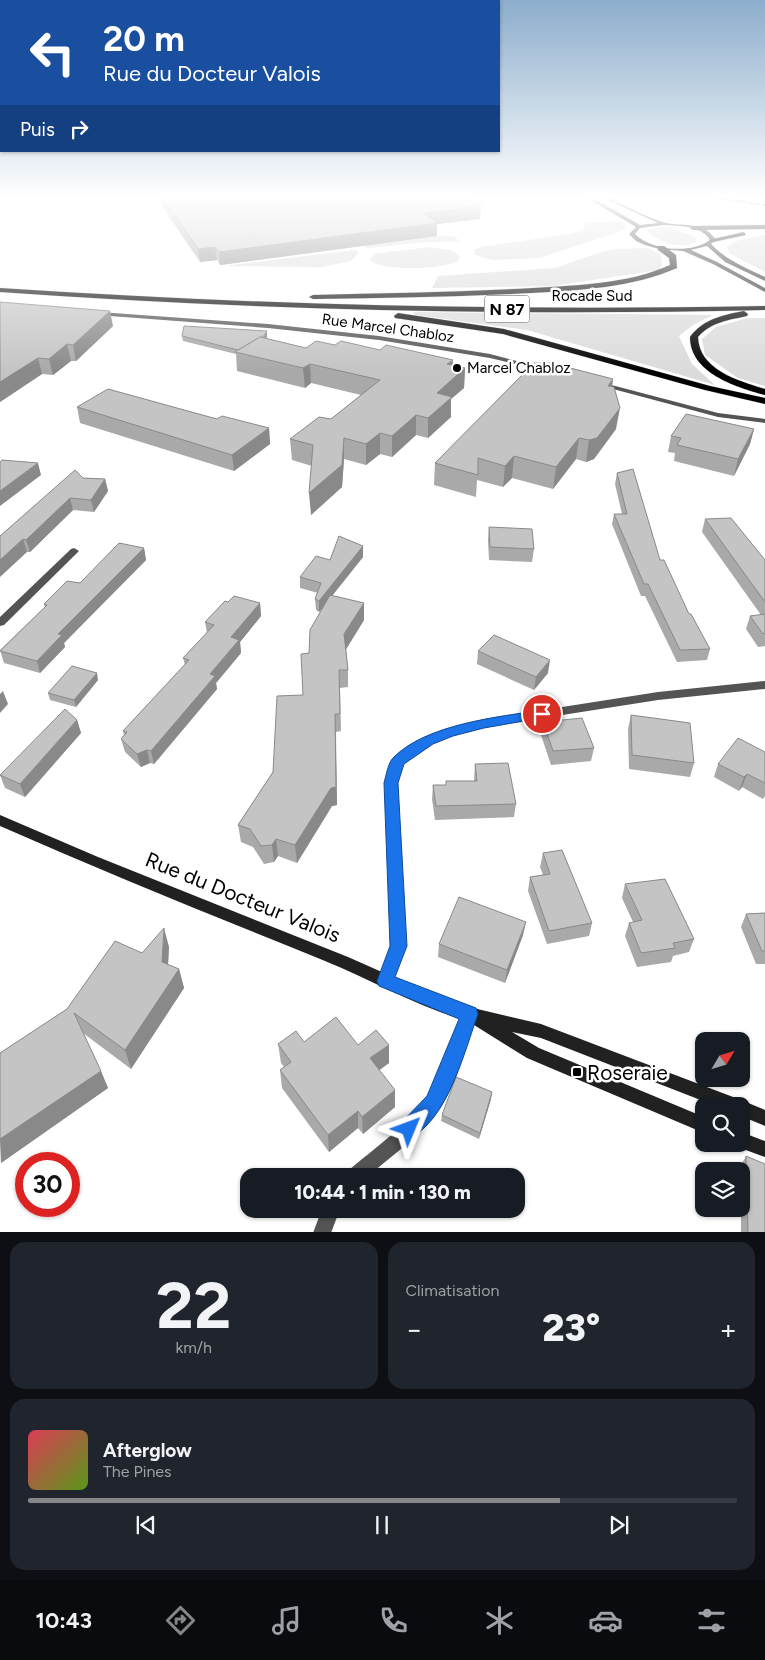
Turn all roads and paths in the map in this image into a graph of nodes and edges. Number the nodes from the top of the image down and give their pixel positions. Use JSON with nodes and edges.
{"nodes":[{"id":1,"x":670,"y":255,"type":"edge"},
{"id":2,"x":696,"y":255,"type":"edge"},
{"id":3,"x":724,"y":255,"type":"edge"},
{"id":4,"x":765,"y":279,"type":"edge"},
{"id":5,"x":0,"y":282,"type":"edge"},
{"id":6,"x":0,"y":290,"type":"edge"},
{"id":7,"x":765,"y":290,"type":"edge"},
{"id":8,"x":297,"y":297,"type":"junction"},
{"id":9,"x":765,"y":300,"type":"edge"},
{"id":10,"x":260,"y":304,"type":"junction"},
{"id":11,"x":761,"y":310,"type":"edge"},
{"id":12,"x":88,"y":314,"type":"edge"},
{"id":13,"x":554,"y":371,"type":"edge"},
{"id":14,"x":590,"y":381,"type":"edge"},
{"id":15,"x":765,"y":392,"type":"edge"},
{"id":16,"x":765,"y":401,"type":"edge"},
{"id":17,"x":765,"y":421,"type":"edge"},
{"id":18,"x":74,"y":551,"type":"dead end"},
{"id":19,"x":0,"y":623,"type":"edge"},
{"id":20,"x":765,"y":685,"type":"edge"},
{"id":21,"x":0,"y":820,"type":"edge"},
{"id":22,"x":385,"y":981,"type":"junction"},
{"id":23,"x":470,"y":1014,"type":"junction"},
{"id":24,"x":713,"y":1097,"type":"edge"},
{"id":25,"x":750,"y":1112,"type":"edge"},
{"id":26,"x":765,"y":1118,"type":"edge"},
{"id":27,"x":695,"y":1121,"type":"edge"},
{"id":28,"x":750,"y":1143,"type":"edge"},
{"id":29,"x":765,"y":1148,"type":"edge"},
{"id":30,"x":364,"y":1168,"type":"edge"},
{"id":31,"x":327,"y":1218,"type":"edge"},
{"id":32,"x":322,"y":1232,"type":"edge"}],
"edges":[{"from":1,"to":8,"type":"highway"},
{"from":2,"to":7,"type":"main road"},
{"from":3,"to":4,"type":"main road"},
{"from":5,"to":8,"type":"highway","name":"Rocade Sud","number":"N 87"},
{"from":6,"to":10,"type":"highway","name":"Rocade Sud","number":"N 87"},
{"from":8,"to":9,"type":"highway","name":"Rocade Sud","number":"N 87"},
{"from":10,"to":11,"type":"highway","name":"Rocade Sud","number":"N 87"},
{"from":10,"to":16,"type":"highway"},
{"from":11,"to":15,"type":"highway"},
{"from":12,"to":13,"type":"street","name":"Rue Marcel Chabloz"},
{"from":14,"to":17,"type":"street"},
{"from":18,"to":19,"type":"street"},
{"from":20,"to":22,"type":"street"},
{"from":21,"to":22,"type":"main road","name":"Rue du Docteur Valois"},
{"from":22,"to":23,"type":"main road","name":"Rue du Docteur Valois"},
{"from":23,"to":24,"type":"main road","name":"Rue du Docteur Valois"},
{"from":23,"to":27,"type":"main road","name":"Rue du Docteur Valois"},
{"from":23,"to":30,"type":"street"},
{"from":25,"to":26,"type":"main road"},
{"from":28,"to":29,"type":"main road"},
{"from":31,"to":32,"type":"street"}]}
